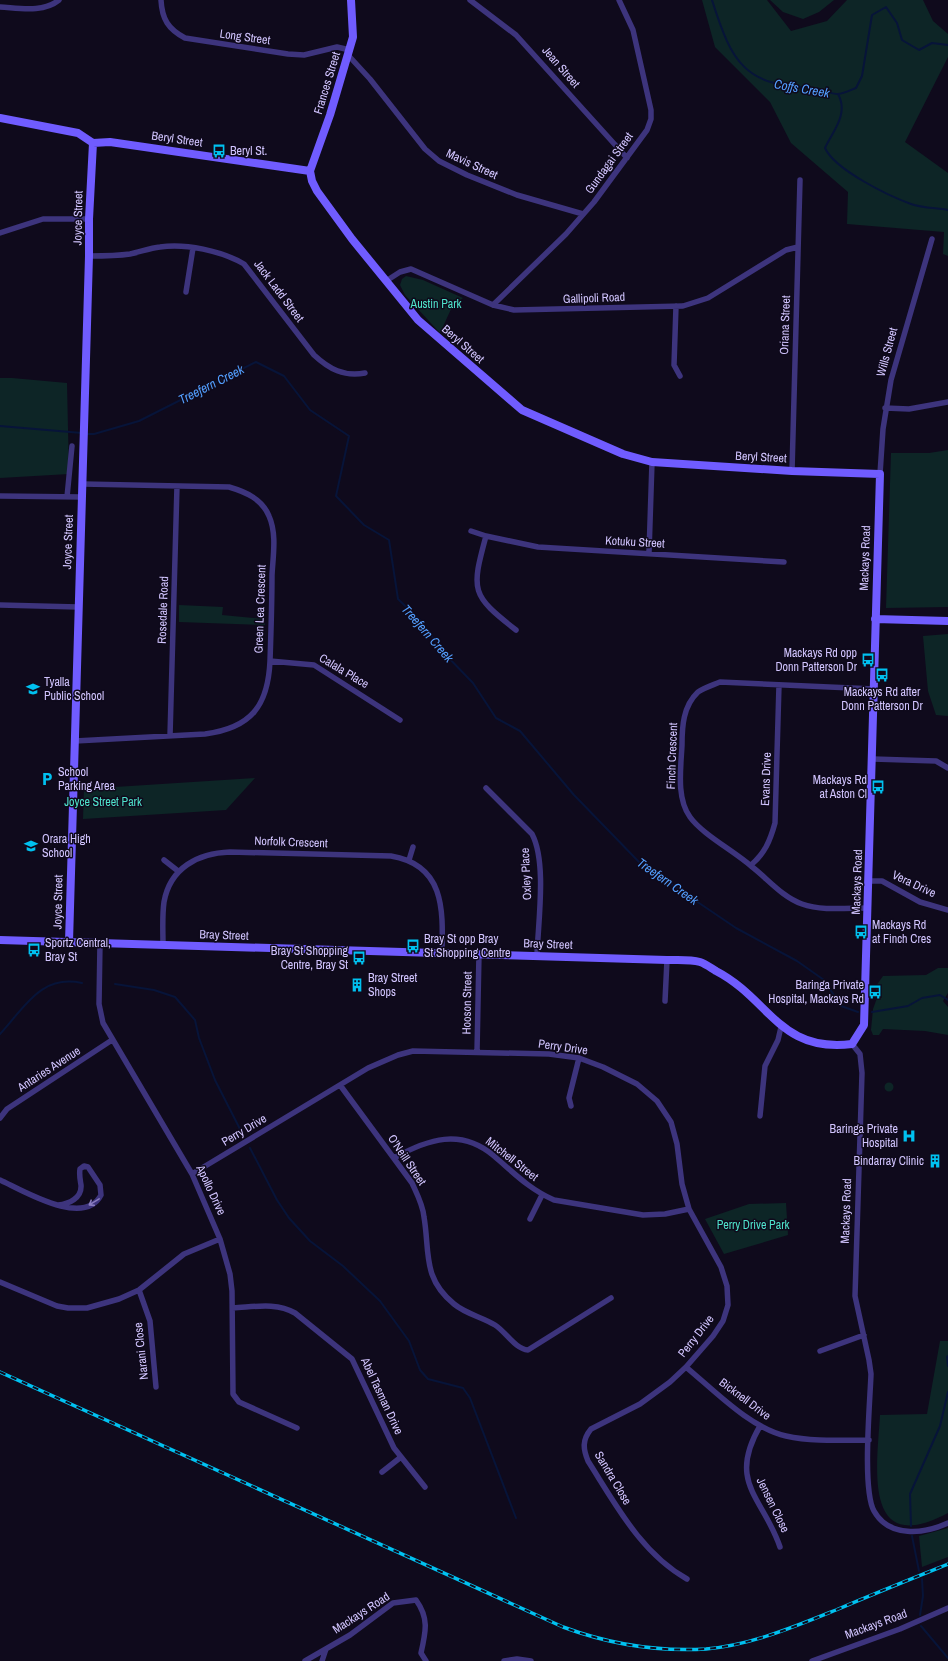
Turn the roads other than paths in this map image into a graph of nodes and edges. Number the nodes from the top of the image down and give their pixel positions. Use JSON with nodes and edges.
{"nodes":[{"id":1,"x":59,"y":0,"type":"edge"},
{"id":2,"x":161,"y":0,"type":"edge"},
{"id":3,"x":351,"y":0,"type":"edge"},
{"id":4,"x":470,"y":0,"type":"edge"},
{"id":5,"x":619,"y":0,"type":"edge"},
{"id":6,"x":0,"y":7,"type":"edge"},
{"id":7,"x":349,"y":53,"type":"junction"},
{"id":8,"x":0,"y":118,"type":"edge"},
{"id":9,"x":93,"y":143,"type":"junction"},
{"id":10,"x":627,"y":158,"type":"junction"},
{"id":11,"x":310,"y":171,"type":"junction"},
{"id":12,"x":800,"y":180,"type":"dead end"},
{"id":13,"x":584,"y":214,"type":"junction"},
{"id":14,"x":89,"y":219,"type":"junction"},
{"id":15,"x":0,"y":233,"type":"edge"},
{"id":16,"x":932,"y":238,"type":"dead end"},
{"id":17,"x":798,"y":247,"type":"junction"},
{"id":18,"x":192,"y":248,"type":"junction"},
{"id":19,"x":89,"y":256,"type":"junction"},
{"id":20,"x":386,"y":281,"type":"junction"},
{"id":21,"x":186,"y":292,"type":"dead end"},
{"id":22,"x":492,"y":305,"type":"junction"},
{"id":23,"x":676,"y":306,"type":"junction"},
{"id":24,"x":365,"y":373,"type":"dead end"},
{"id":25,"x":680,"y":376,"type":"dead end"},
{"id":26,"x":948,"y":402,"type":"edge"},
{"id":27,"x":885,"y":408,"type":"junction"},
{"id":28,"x":72,"y":446,"type":"dead end"},
{"id":29,"x":652,"y":462,"type":"junction"},
{"id":30,"x":792,"y":471,"type":"junction"},
{"id":31,"x":880,"y":474,"type":"junction"},
{"id":32,"x":83,"y":484,"type":"junction"},
{"id":33,"x":177,"y":486,"type":"junction"},
{"id":34,"x":0,"y":496,"type":"edge"},
{"id":35,"x":67,"y":497,"type":"junction"},
{"id":36,"x":82,"y":497,"type":"junction"},
{"id":37,"x":471,"y":532,"type":"dead end"},
{"id":38,"x":486,"y":536,"type":"junction"},
{"id":39,"x":649,"y":553,"type":"junction"},
{"id":40,"x":784,"y":562,"type":"dead end"},
{"id":41,"x":0,"y":605,"type":"edge"},
{"id":42,"x":78,"y":607,"type":"junction"},
{"id":43,"x":876,"y":619,"type":"junction"},
{"id":44,"x":948,"y":621,"type":"edge"},
{"id":45,"x":516,"y":630,"type":"dead end"},
{"id":46,"x":270,"y":661,"type":"junction"},
{"id":47,"x":779,"y":685,"type":"junction"},
{"id":48,"x":874,"y":689,"type":"junction"},
{"id":49,"x":400,"y":720,"type":"dead end"},
{"id":50,"x":170,"y":736,"type":"junction"},
{"id":51,"x":75,"y":740,"type":"junction"},
{"id":52,"x":873,"y":759,"type":"junction"},
{"id":53,"x":948,"y":768,"type":"edge"},
{"id":54,"x":486,"y":788,"type":"dead end"},
{"id":55,"x":413,"y":847,"type":"dead end"},
{"id":56,"x":164,"y":860,"type":"dead end"},
{"id":57,"x":409,"y":860,"type":"junction"},
{"id":58,"x":751,"y":865,"type":"junction"},
{"id":59,"x":178,"y":871,"type":"junction"},
{"id":60,"x":869,"y":881,"type":"junction"},
{"id":61,"x":868,"y":908,"type":"junction"},
{"id":62,"x":948,"y":910,"type":"edge"},
{"id":63,"x":0,"y":940,"type":"edge"},
{"id":64,"x":69,"y":942,"type":"junction"},
{"id":65,"x":100,"y":943,"type":"junction"},
{"id":66,"x":163,"y":945,"type":"junction"},
{"id":67,"x":442,"y":953,"type":"junction"},
{"id":68,"x":479,"y":954,"type":"junction"},
{"id":69,"x":537,"y":956,"type":"junction"},
{"id":70,"x":667,"y":960,"type":"junction"},
{"id":71,"x":665,"y":1001,"type":"dead end"},
{"id":72,"x":782,"y":1027,"type":"junction"},
{"id":73,"x":112,"y":1040,"type":"junction"},
{"id":74,"x":852,"y":1044,"type":"junction"},
{"id":75,"x":477,"y":1052,"type":"junction"},
{"id":76,"x":579,"y":1058,"type":"junction"},
{"id":77,"x":340,"y":1085,"type":"junction"},
{"id":78,"x":571,"y":1106,"type":"dead end"},
{"id":79,"x":760,"y":1116,"type":"dead end"},
{"id":80,"x":0,"y":1118,"type":"edge"},
{"id":81,"x":394,"y":1158,"type":"junction"},
{"id":82,"x":192,"y":1174,"type":"junction"},
{"id":83,"x":0,"y":1180,"type":"edge"},
{"id":84,"x":542,"y":1195,"type":"junction"},
{"id":85,"x":58,"y":1206,"type":"junction"},
{"id":86,"x":688,"y":1209,"type":"junction"},
{"id":87,"x":530,"y":1219,"type":"dead end"},
{"id":88,"x":220,"y":1239,"type":"junction"},
{"id":89,"x":0,"y":1282,"type":"edge"},
{"id":90,"x":139,"y":1290,"type":"junction"},
{"id":91,"x":611,"y":1298,"type":"dead end"},
{"id":92,"x":233,"y":1308,"type":"junction"},
{"id":93,"x":864,"y":1335,"type":"junction"},
{"id":94,"x":820,"y":1351,"type":"dead end"},
{"id":95,"x":686,"y":1367,"type":"junction"},
{"id":96,"x":156,"y":1387,"type":"dead end"},
{"id":97,"x":760,"y":1426,"type":"junction"},
{"id":98,"x":297,"y":1428,"type":"dead end"},
{"id":99,"x":869,"y":1440,"type":"junction"},
{"id":100,"x":401,"y":1457,"type":"junction"},
{"id":101,"x":382,"y":1472,"type":"dead end"},
{"id":102,"x":425,"y":1487,"type":"dead end"},
{"id":103,"x":948,"y":1523,"type":"edge"},
{"id":104,"x":780,"y":1548,"type":"dead end"},
{"id":105,"x":687,"y":1579,"type":"dead end"},
{"id":106,"x":948,"y":1608,"type":"edge"},
{"id":107,"x":326,"y":1649,"type":"junction"},
{"id":108,"x":305,"y":1661,"type":"edge"},
{"id":109,"x":322,"y":1661,"type":"edge"},
{"id":110,"x":426,"y":1661,"type":"edge"},
{"id":111,"x":504,"y":1661,"type":"edge"},
{"id":112,"x":531,"y":1661,"type":"edge"},
{"id":113,"x":812,"y":1661,"type":"edge"}],
"edges":[{"from":1,"to":6,"type":"street"},
{"from":2,"to":7,"type":"street","name":"Long Street"},
{"from":3,"to":7,"type":"street","name":"Frances Street"},
{"from":4,"to":10,"type":"street","name":"Jean Street"},
{"from":5,"to":10,"type":"street","name":"Gundagai Street"},
{"from":7,"to":11,"type":"street","name":"Frances Street"},
{"from":7,"to":13,"type":"street","name":"Mavis Street"},
{"from":8,"to":9,"type":"street"},
{"from":9,"to":11,"type":"street","name":"Beryl Street"},
{"from":9,"to":14,"type":"street","name":"Joyce Street"},
{"from":10,"to":13,"type":"street","name":"Gundagai Street"},
{"from":11,"to":20,"type":"street","name":"Beryl Street"},
{"from":12,"to":17,"type":"street","name":"Oriana Street"},
{"from":13,"to":22,"type":"street","name":"Gundagai Street"},
{"from":14,"to":15,"type":"street"},
{"from":14,"to":19,"type":"street","name":"Joyce Street"},
{"from":16,"to":27,"type":"street","name":"Wills Street"},
{"from":17,"to":23,"type":"street","name":"Gallipoli Road"},
{"from":17,"to":30,"type":"street","name":"Oriana Street"},
{"from":18,"to":19,"type":"street","name":"Jack Ladd Street"},
{"from":18,"to":21,"type":"street"},
{"from":18,"to":24,"type":"street","name":"Jack Ladd Street"},
{"from":19,"to":32,"type":"street","name":"Joyce Street"},
{"from":20,"to":22,"type":"street","name":"Gallipoli Road"},
{"from":20,"to":29,"type":"street","name":"Beryl Street"},
{"from":22,"to":23,"type":"street","name":"Gallipoli Road"},
{"from":23,"to":25,"type":"street"},
{"from":26,"to":27,"type":"street"},
{"from":27,"to":31,"type":"street","name":"Wills Street"},
{"from":28,"to":35,"type":"street"},
{"from":29,"to":30,"type":"street","name":"Beryl Street"},
{"from":29,"to":39,"type":"street"},
{"from":30,"to":31,"type":"street","name":"Beryl Street"},
{"from":31,"to":43,"type":"street","name":"Mackays Road"},
{"from":32,"to":33,"type":"street","name":"Green Lea Crescent"},
{"from":32,"to":36,"type":"street","name":"Joyce Street"},
{"from":33,"to":46,"type":"street","name":"Green Lea Crescent"},
{"from":33,"to":50,"type":"street","name":"Rosedale Road"},
{"from":34,"to":35,"type":"street"},
{"from":35,"to":36,"type":"street"},
{"from":36,"to":42,"type":"street","name":"Joyce Street"},
{"from":37,"to":38,"type":"street","name":"Kotuku Street"},
{"from":38,"to":39,"type":"street","name":"Kotuku Street"},
{"from":38,"to":45,"type":"street"},
{"from":39,"to":40,"type":"street","name":"Kotuku Street"},
{"from":41,"to":42,"type":"street"},
{"from":42,"to":51,"type":"street","name":"Joyce Street"},
{"from":43,"to":44,"type":"street"},
{"from":43,"to":48,"type":"street","name":"Mackays Road"},
{"from":46,"to":49,"type":"street","name":"Calala Place"},
{"from":46,"to":50,"type":"street","name":"Green Lea Crescent"},
{"from":47,"to":48,"type":"street","name":"Finch Crescent"},
{"from":47,"to":58,"type":"street","name":"Evans Drive"},
{"from":47,"to":58,"type":"street","name":"Finch Crescent"},
{"from":48,"to":52,"type":"street","name":"Mackays Road"},
{"from":50,"to":51,"type":"street","name":"Green Lea Crescent"},
{"from":51,"to":64,"type":"street","name":"Joyce Street"},
{"from":52,"to":53,"type":"street"},
{"from":52,"to":60,"type":"street","name":"Mackays Road"},
{"from":54,"to":69,"type":"street","name":"Oxley Place"},
{"from":55,"to":57,"type":"street"},
{"from":56,"to":59,"type":"street"},
{"from":57,"to":59,"type":"street","name":"Norfolk Crescent"},
{"from":57,"to":67,"type":"street","name":"Norfolk Crescent"},
{"from":58,"to":61,"type":"street","name":"Finch Crescent"},
{"from":59,"to":66,"type":"street","name":"Norfolk Crescent"},
{"from":60,"to":61,"type":"street","name":"Mackays Road"},
{"from":60,"to":62,"type":"street","name":"Vera Drive"},
{"from":61,"to":74,"type":"street","name":"Mackays Road"},
{"from":63,"to":64,"type":"street","name":"Bray Street"},
{"from":64,"to":65,"type":"street","name":"Bray Street"},
{"from":65,"to":66,"type":"street","name":"Bray Street"},
{"from":65,"to":73,"type":"street","name":"Apollo Drive"},
{"from":66,"to":67,"type":"street","name":"Bray Street"},
{"from":67,"to":68,"type":"street","name":"Bray Street"},
{"from":68,"to":69,"type":"street","name":"Bray Street"},
{"from":68,"to":75,"type":"street","name":"Hooson Street"},
{"from":69,"to":70,"type":"street","name":"Bray Street"},
{"from":70,"to":71,"type":"street"},
{"from":70,"to":72,"type":"street","name":"Bray Street"},
{"from":72,"to":74,"type":"street","name":"Bray Street"},
{"from":72,"to":79,"type":"street"},
{"from":73,"to":80,"type":"street","name":"Antaries Avenue"},
{"from":73,"to":82,"type":"street","name":"Apollo Drive"},
{"from":74,"to":93,"type":"street","name":"Mackays Road"},
{"from":75,"to":76,"type":"street","name":"Perry Drive"},
{"from":75,"to":77,"type":"street","name":"Perry Drive"},
{"from":76,"to":78,"type":"street"},
{"from":76,"to":86,"type":"street","name":"Perry Drive"},
{"from":77,"to":81,"type":"street","name":"O'Neill Street"},
{"from":77,"to":82,"type":"street","name":"Perry Drive"},
{"from":81,"to":84,"type":"street","name":"Mitchell Street"},
{"from":81,"to":91,"type":"street","name":"O'Neill Street"},
{"from":82,"to":88,"type":"street","name":"Apollo Drive"},
{"from":83,"to":85,"type":"street"},
{"from":84,"to":86,"type":"street","name":"Mitchell Street"},
{"from":84,"to":87,"type":"street"},
{"from":85,"to":85,"type":"street","one_way":true},
{"from":86,"to":95,"type":"street","name":"Perry Drive"},
{"from":88,"to":90,"type":"street"},
{"from":88,"to":92,"type":"street","name":"Apollo Drive"},
{"from":89,"to":90,"type":"street"},
{"from":90,"to":96,"type":"street","name":"Narani Close"},
{"from":92,"to":98,"type":"street","name":"Apollo Drive"},
{"from":92,"to":100,"type":"street","name":"Abel Tasman Drive"},
{"from":93,"to":94,"type":"street"},
{"from":93,"to":99,"type":"street","name":"Mackays Road"},
{"from":95,"to":97,"type":"street","name":"Bicknell Drive"},
{"from":95,"to":105,"type":"street","name":"Sandra Close"},
{"from":97,"to":99,"type":"street","name":"Bicknell Drive"},
{"from":97,"to":104,"type":"street","name":"Jensen Close"},
{"from":99,"to":103,"type":"street","name":"Mackays Road"},
{"from":100,"to":101,"type":"street"},
{"from":100,"to":102,"type":"street","name":"Abel Tasman Drive"},
{"from":106,"to":113,"type":"street","name":"Mackays Road"},
{"from":107,"to":108,"type":"street"},
{"from":107,"to":109,"type":"street"},
{"from":107,"to":110,"type":"street","name":"Mackays Road"},
{"from":111,"to":112,"type":"street"}]}
